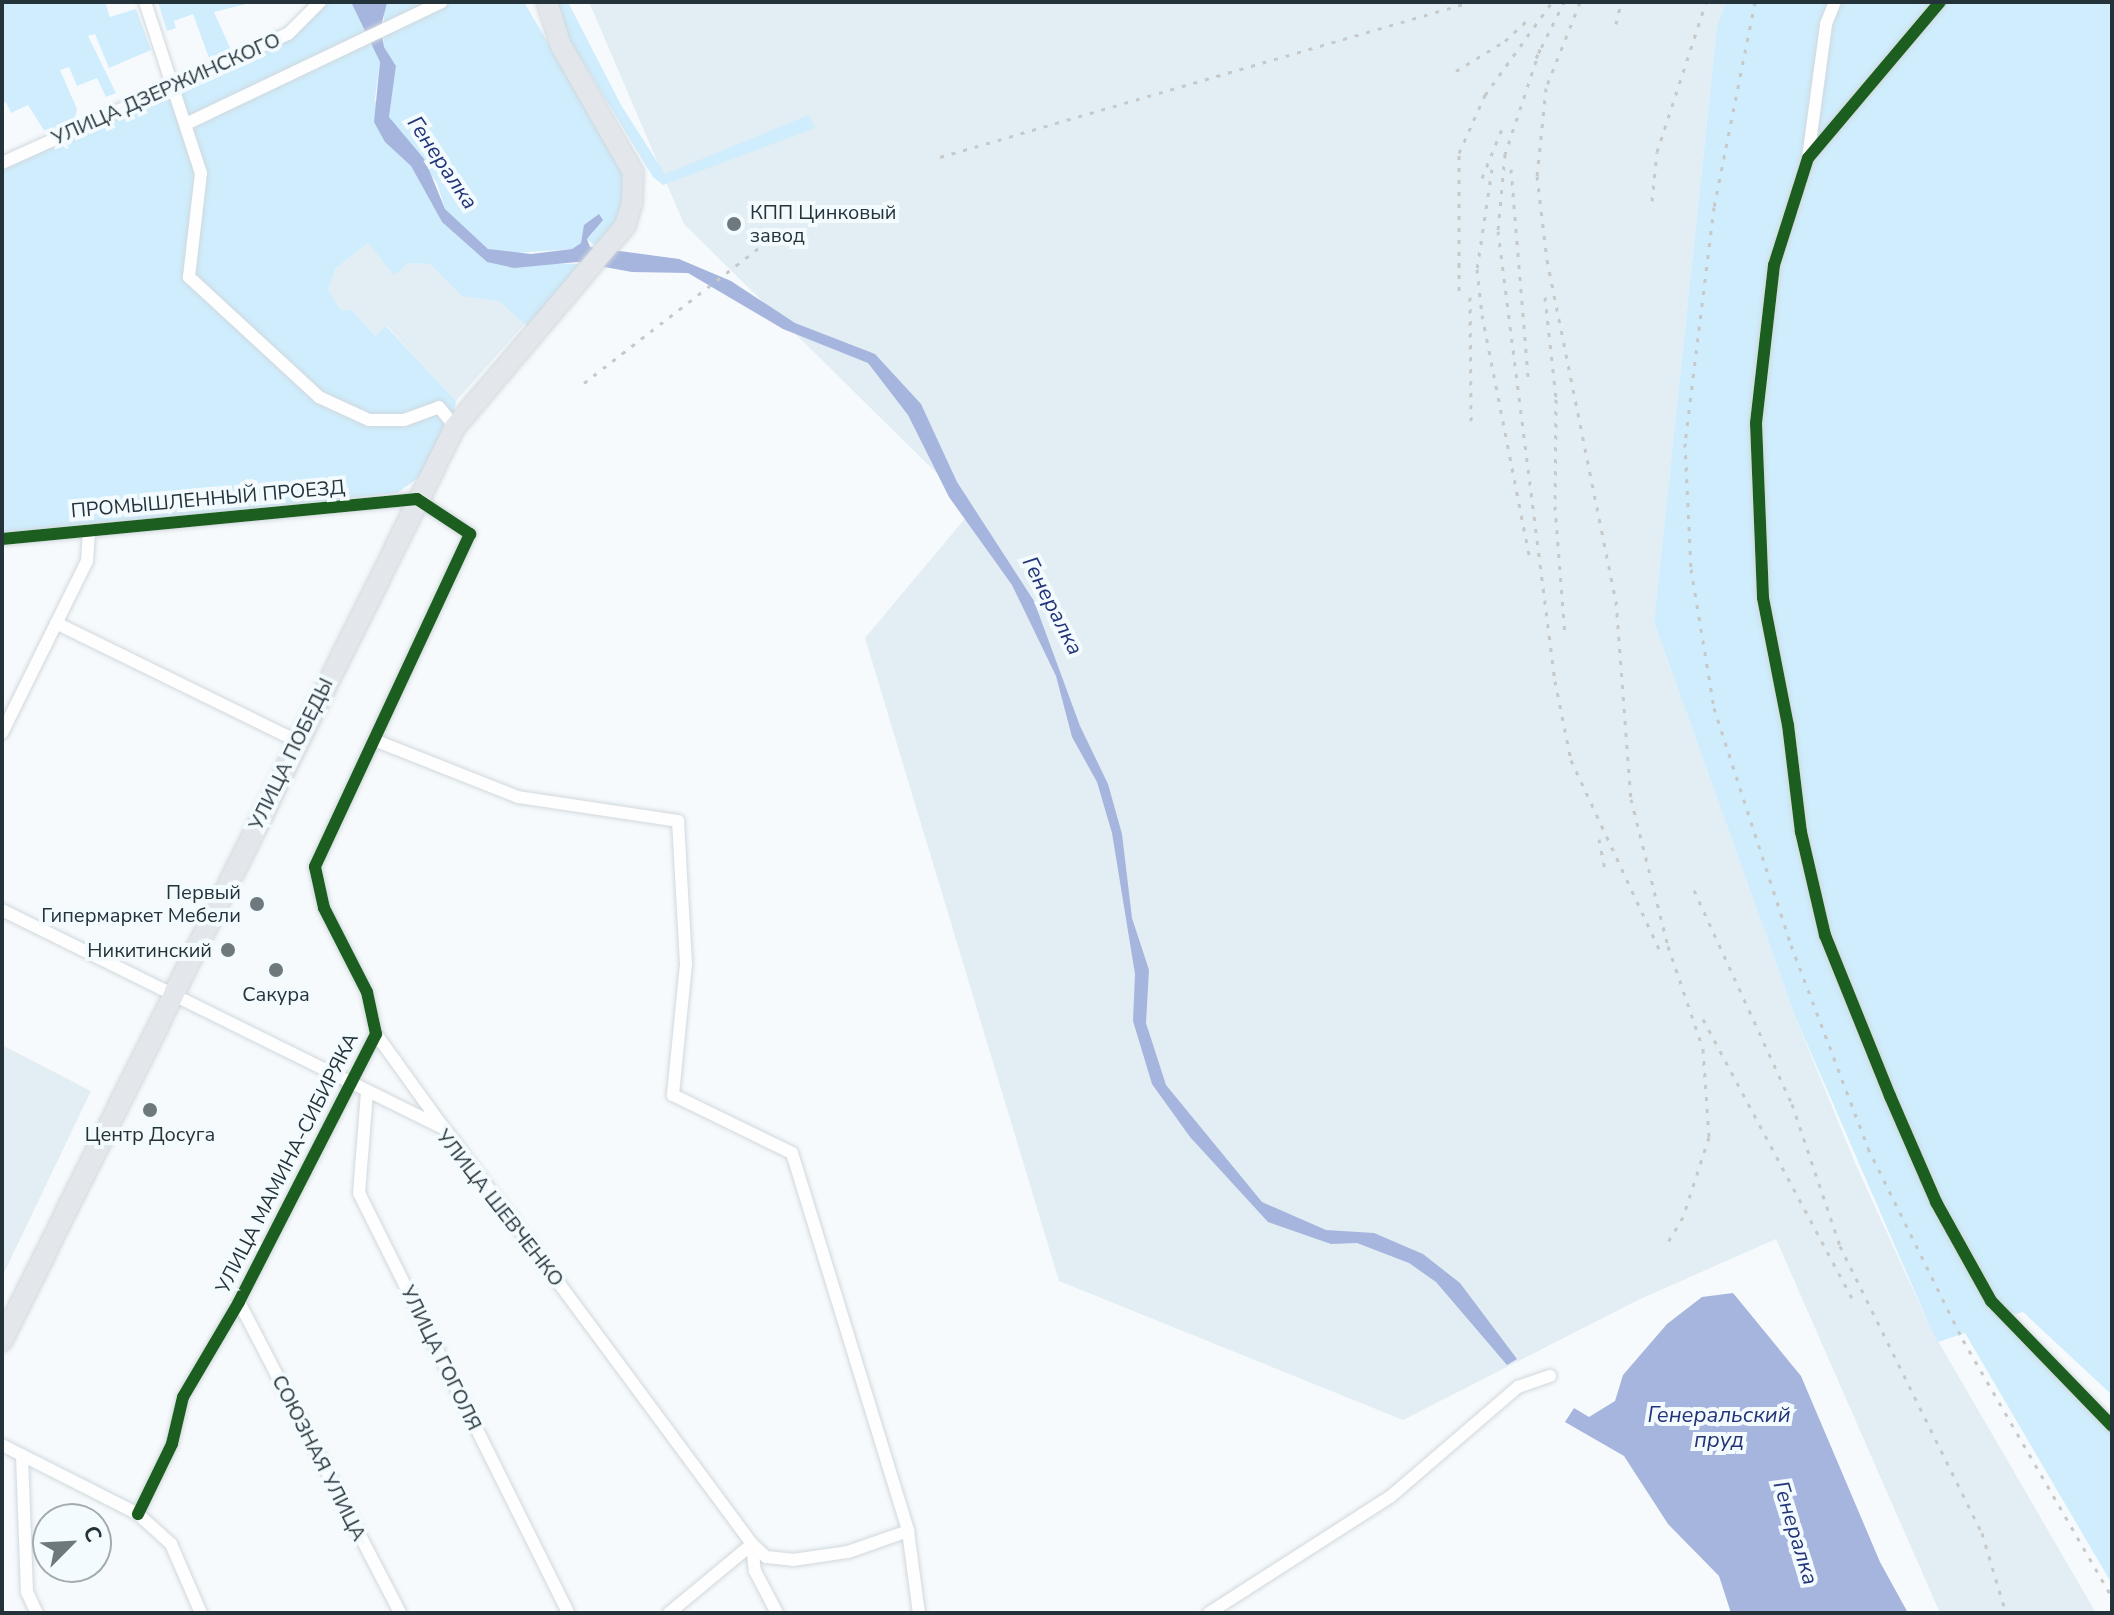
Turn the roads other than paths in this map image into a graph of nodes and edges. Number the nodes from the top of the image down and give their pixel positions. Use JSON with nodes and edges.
{"nodes":[{"id":1,"x":145,"y":2,"type":"edge"},
{"id":2,"x":320,"y":2,"type":"edge"},
{"id":3,"x":442,"y":2,"type":"edge"},
{"id":4,"x":1835,"y":2,"type":"edge"},
{"id":5,"x":1940,"y":2,"type":"edge"},
{"id":6,"x":544,"y":6,"type":"edge"},
{"id":7,"x":175,"y":86,"type":"junction"},
{"id":8,"x":188,"y":123,"type":"junction"},
{"id":9,"x":1808,"y":158,"type":"junction"},
{"id":10,"x":2,"y":163,"type":"edge"},
{"id":11,"x":455,"y":427,"type":"junction"},
{"id":12,"x":417,"y":499,"type":"junction"},
{"id":13,"x":89,"y":530,"type":"junction"},
{"id":14,"x":2,"y":539,"type":"edge"},
{"id":15,"x":56,"y":623,"type":"junction"},
{"id":16,"x":2,"y":733,"type":"edge"},
{"id":17,"x":374,"y":740,"type":"junction"},
{"id":18,"x":297,"y":741,"type":"junction"},
{"id":19,"x":2,"y":910,"type":"edge"},
{"id":20,"x":171,"y":995,"type":"junction"},
{"id":21,"x":376,"y":1034,"type":"junction"},
{"id":22,"x":349,"y":1083,"type":"junction"},
{"id":23,"x":367,"y":1092,"type":"junction"},
{"id":24,"x":444,"y":1128,"type":"junction"},
{"id":25,"x":239,"y":1302,"type":"junction"},
{"id":26,"x":2,"y":1341,"type":"edge"},
{"id":27,"x":1550,"y":1376,"type":"dead end"},
{"id":28,"x":2112,"y":1426,"type":"edge"},
{"id":29,"x":2,"y":1445,"type":"edge"},
{"id":30,"x":22,"y":1456,"type":"junction"},
{"id":31,"x":138,"y":1514,"type":"junction"},
{"id":32,"x":908,"y":1531,"type":"junction"},
{"id":33,"x":752,"y":1544,"type":"junction"},
{"id":34,"x":37,"y":1613,"type":"edge"},
{"id":35,"x":201,"y":1613,"type":"edge"},
{"id":36,"x":400,"y":1613,"type":"edge"},
{"id":37,"x":568,"y":1613,"type":"edge"},
{"id":38,"x":669,"y":1613,"type":"edge"},
{"id":39,"x":777,"y":1613,"type":"edge"},
{"id":40,"x":919,"y":1613,"type":"edge"},
{"id":41,"x":1209,"y":1613,"type":"edge"}],
"edges":[{"from":1,"to":7,"type":"street"},
{"from":2,"to":7,"type":"street","name":"УЛИЦА ДЗЕРЖИНСКОГО"},
{"from":3,"to":8,"type":"street"},
{"from":4,"to":9,"type":"street"},
{"from":5,"to":9,"type":"street"},
{"from":6,"to":11,"type":"main road","name":"УЛИЦА ПОБЕДЫ"},
{"from":7,"to":8,"type":"street"},
{"from":7,"to":10,"type":"street","name":"УЛИЦА ДЗЕРЖИНСКОГО"},
{"from":8,"to":11,"type":"street"},
{"from":9,"to":28,"type":"street"},
{"from":11,"to":12,"type":"main road","name":"УЛИЦА ПОБЕДЫ"},
{"from":12,"to":13,"type":"street","name":"ПРОМЫШЛЕННЫЙ ПРОЕЗД"},
{"from":12,"to":17,"type":"street","name":"УЛИЦА МАМИНА-СИБИРЯКА"},
{"from":12,"to":18,"type":"main road","name":"УЛИЦА ПОБЕДЫ"},
{"from":13,"to":14,"type":"street","name":"ПРОМЫШЛЕННЫЙ ПРОЕЗД"},
{"from":13,"to":15,"type":"street"},
{"from":15,"to":16,"type":"street"},
{"from":15,"to":18,"type":"street"},
{"from":17,"to":21,"type":"street","name":"УЛИЦА МАМИНА-СИБИРЯКА"},
{"from":17,"to":32,"type":"street"},
{"from":18,"to":20,"type":"main road","name":"УЛИЦА ПОБЕДЫ"},
{"from":19,"to":20,"type":"street","name":"УЛИЦА ШЕВЧЕНКО"},
{"from":20,"to":22,"type":"street","name":"УЛИЦА ШЕВЧЕНКО"},
{"from":20,"to":26,"type":"main road","name":"УЛИЦА ПОБЕДЫ"},
{"from":21,"to":22,"type":"street","name":"УЛИЦА МАМИНА-СИБИРЯКА"},
{"from":21,"to":24,"type":"street"},
{"from":22,"to":23,"type":"street","name":"УЛИЦА ШЕВЧЕНКО"},
{"from":22,"to":25,"type":"street","name":"УЛИЦА МАМИНА-СИБИРЯКА"},
{"from":23,"to":24,"type":"street","name":"УЛИЦА ШЕВЧЕНКО"},
{"from":23,"to":37,"type":"street","name":"УЛИЦА ГОГОЛЯ"},
{"from":24,"to":33,"type":"street","name":"УЛИЦА ШЕВЧЕНКО"},
{"from":25,"to":31,"type":"street","name":"УЛИЦА МАМИНА-СИБИРЯКА"},
{"from":25,"to":36,"type":"street","name":"СОЮЗНАЯ УЛИЦА"},
{"from":27,"to":41,"type":"street"},
{"from":29,"to":30,"type":"street"},
{"from":30,"to":31,"type":"street"},
{"from":30,"to":34,"type":"street"},
{"from":31,"to":35,"type":"street"},
{"from":32,"to":33,"type":"street"},
{"from":32,"to":40,"type":"street"},
{"from":33,"to":38,"type":"street"},
{"from":33,"to":39,"type":"street","name":"УЛИЦА ШЕВЧЕНКО"}]}
